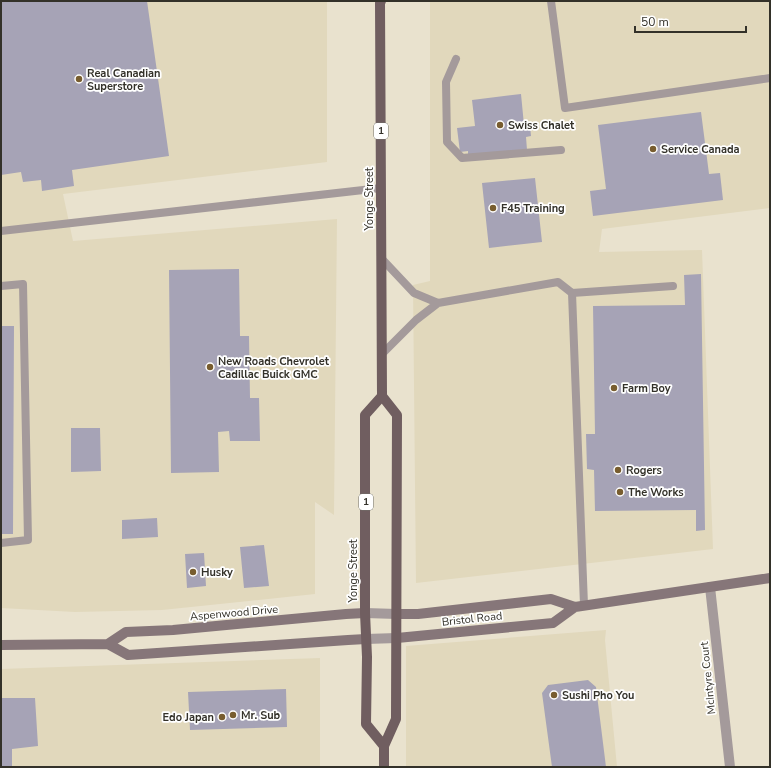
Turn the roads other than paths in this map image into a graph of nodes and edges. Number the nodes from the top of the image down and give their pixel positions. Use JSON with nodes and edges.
{"nodes":[{"id":1,"x":551,"y":1,"type":"edge"},
{"id":2,"x":380,"y":2,"type":"edge"},
{"id":3,"x":456,"y":59,"type":"dead end"},
{"id":4,"x":770,"y":78,"type":"edge"},
{"id":5,"x":561,"y":150,"type":"dead end"},
{"id":6,"x":381,"y":188,"type":"junction"},
{"id":7,"x":1,"y":231,"type":"edge"},
{"id":8,"x":382,"y":259,"type":"junction"},
{"id":9,"x":1,"y":286,"type":"edge"},
{"id":10,"x":673,"y":286,"type":"dead end"},
{"id":11,"x":572,"y":293,"type":"junction"},
{"id":12,"x":438,"y":303,"type":"junction"},
{"id":13,"x":382,"y":354,"type":"junction"},
{"id":14,"x":382,"y":396,"type":"junction"},
{"id":15,"x":1,"y":543,"type":"edge"},
{"id":16,"x":770,"y":578,"type":"edge"},
{"id":17,"x":710,"y":587,"type":"junction"},
{"id":18,"x":579,"y":606,"type":"junction"},
{"id":19,"x":365,"y":613,"type":"junction"},
{"id":20,"x":397,"y":614,"type":"junction"},
{"id":21,"x":397,"y":638,"type":"junction"},
{"id":22,"x":366,"y":639,"type":"junction"},
{"id":23,"x":108,"y":644,"type":"junction"},
{"id":24,"x":1,"y":645,"type":"edge"},
{"id":25,"x":384,"y":746,"type":"junction"},
{"id":26,"x":384,"y":767,"type":"edge"},
{"id":27,"x":730,"y":767,"type":"edge"}],
"edges":[{"from":1,"to":4,"type":"lane"},
{"from":2,"to":6,"type":"main road","name":"Yonge Street","number":"1"},
{"from":3,"to":5,"type":"lane"},
{"from":6,"to":7,"type":"lane"},
{"from":6,"to":8,"type":"main road","name":"Yonge Street","number":"1"},
{"from":8,"to":12,"type":"lane"},
{"from":8,"to":13,"type":"main road","name":"Yonge Street","number":"1"},
{"from":9,"to":15,"type":"lane"},
{"from":10,"to":11,"type":"lane"},
{"from":11,"to":12,"type":"lane"},
{"from":11,"to":18,"type":"lane"},
{"from":12,"to":13,"type":"lane"},
{"from":13,"to":14,"type":"main road","name":"Yonge Street","number":"1"},
{"from":14,"to":19,"type":"main road","name":"Yonge Street","number":"1"},
{"from":14,"to":20,"type":"main road"},
{"from":16,"to":17,"type":"street","name":"Bristol Road"},
{"from":17,"to":18,"type":"street","name":"Bristol Road"},
{"from":17,"to":27,"type":"street","name":"McIntyre Court"},
{"from":18,"to":20,"type":"street","name":"Bristol Road"},
{"from":18,"to":21,"type":"street","name":"Bristol Road"},
{"from":19,"to":20,"type":"street","name":"Bristol Road"},
{"from":19,"to":22,"type":"main road","name":"Yonge Street","number":"1"},
{"from":19,"to":23,"type":"street","name":"Aspenwood Drive"},
{"from":20,"to":21,"type":"main road"},
{"from":21,"to":22,"type":"street","name":"Bristol Road"},
{"from":21,"to":25,"type":"main road"},
{"from":22,"to":23,"type":"street"},
{"from":22,"to":25,"type":"main road","name":"Yonge Street","number":"1"},
{"from":23,"to":24,"type":"street"},
{"from":25,"to":26,"type":"main road"}]}
